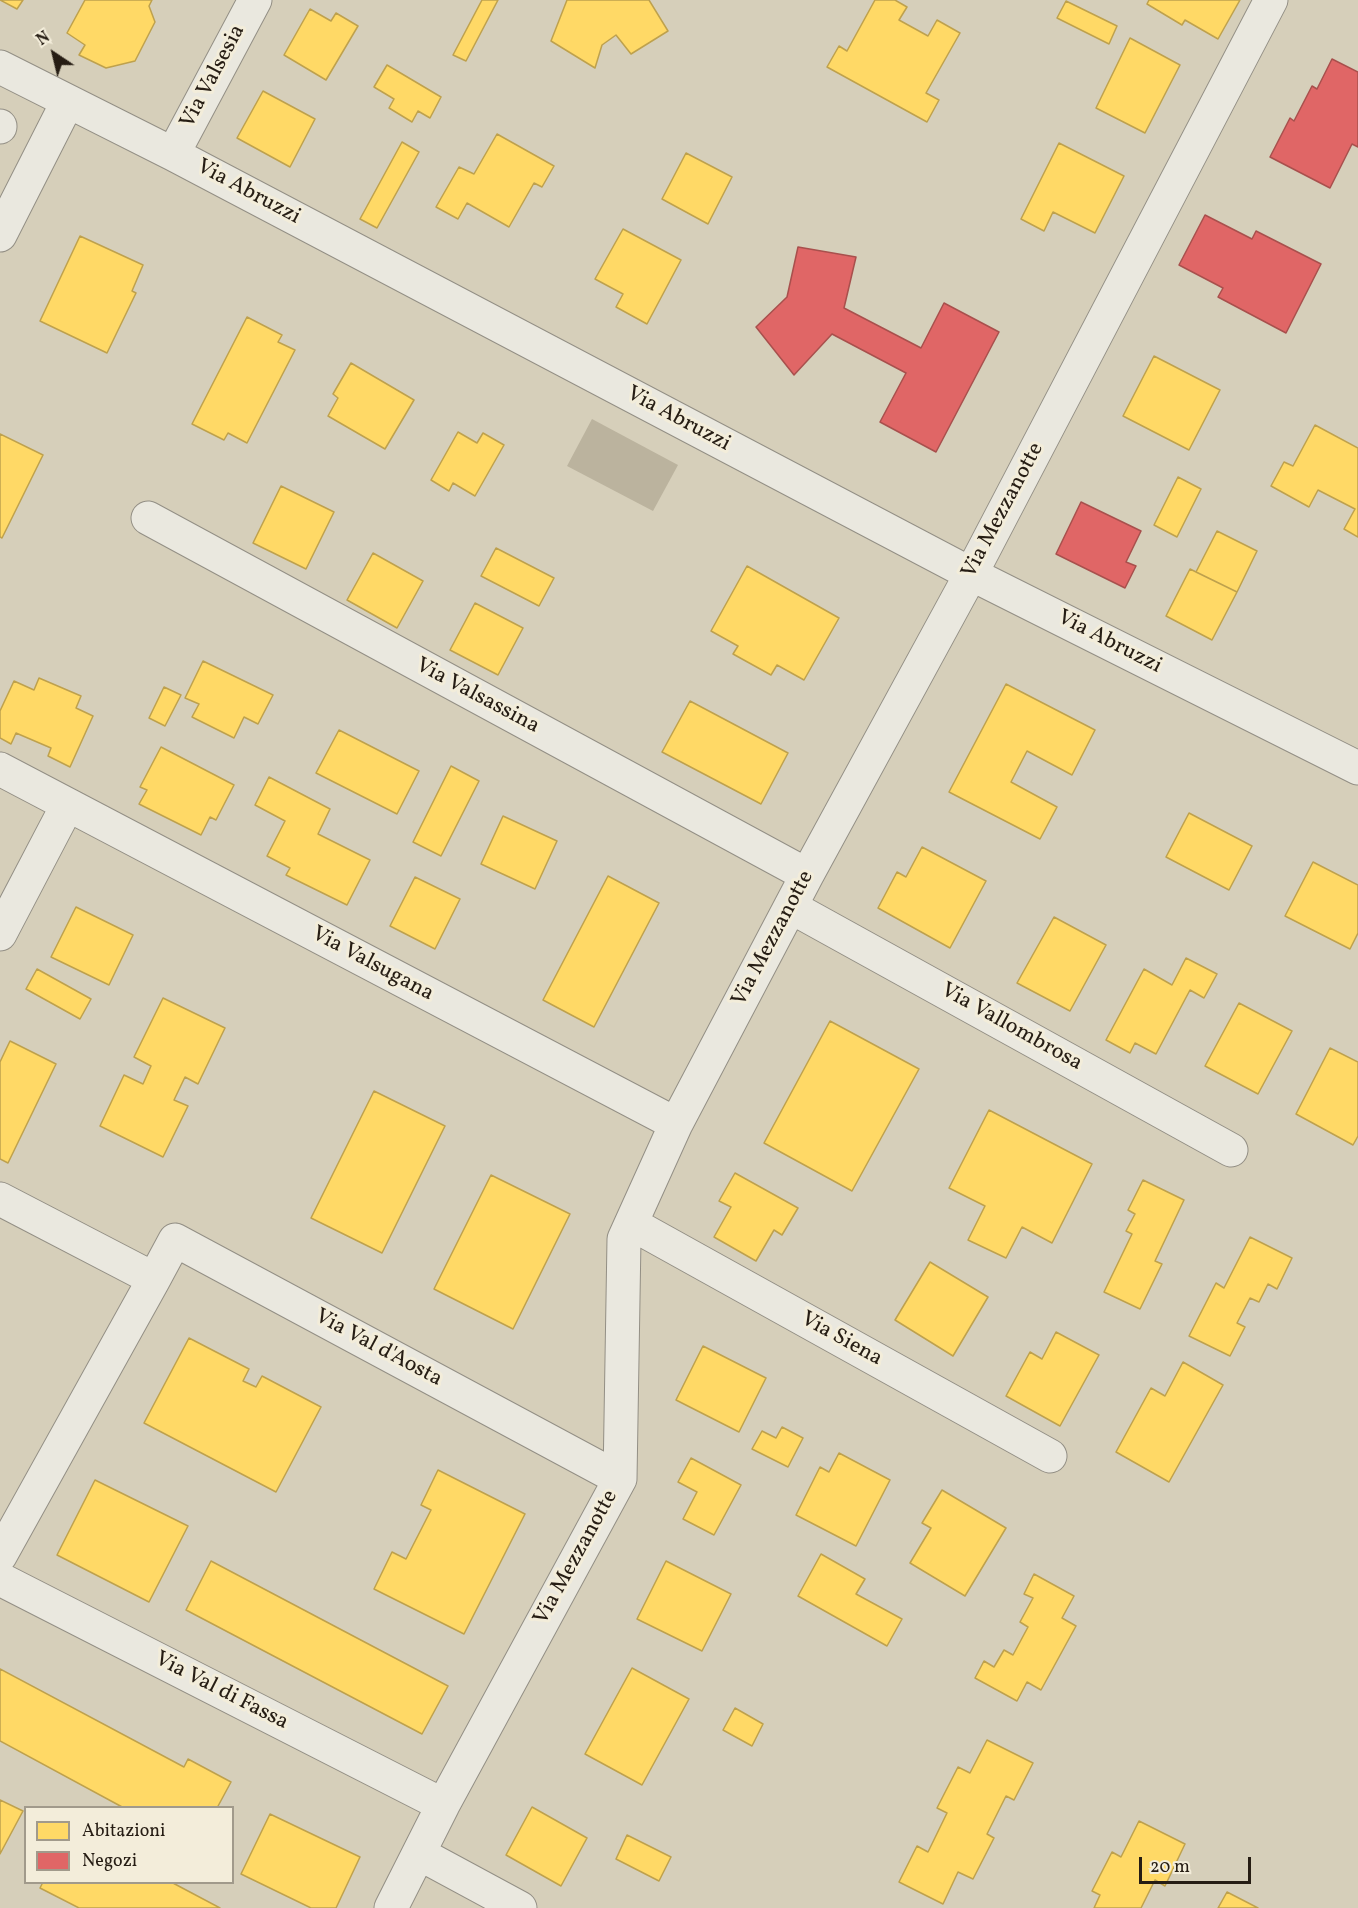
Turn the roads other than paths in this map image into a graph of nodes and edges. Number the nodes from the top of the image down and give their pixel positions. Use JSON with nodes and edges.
{"nodes":[{"id":1,"x":255,"y":0,"type":"edge"},
{"id":2,"x":1271,"y":0,"type":"edge"},
{"id":3,"x":0,"y":67,"type":"edge"},
{"id":4,"x":67,"y":103,"type":"junction"},
{"id":5,"x":173,"y":154,"type":"junction"},
{"id":6,"x":0,"y":235,"type":"edge"},
{"id":7,"x":148,"y":518,"type":"dead end"},
{"id":8,"x":971,"y":574,"type":"junction"},
{"id":9,"x":1358,"y":768,"type":"edge"},
{"id":10,"x":0,"y":769,"type":"edge"},
{"id":11,"x":68,"y":806,"type":"junction"},
{"id":12,"x":807,"y":875,"type":"junction"},
{"id":13,"x":791,"y":907,"type":"junction"},
{"id":14,"x":0,"y":934,"type":"edge"},
{"id":15,"x":676,"y":1124,"type":"junction"},
{"id":16,"x":1232,"y":1150,"type":"dead end"},
{"id":17,"x":0,"y":1199,"type":"edge"},
{"id":18,"x":632,"y":1224,"type":"junction"},
{"id":19,"x":154,"y":1279,"type":"junction"},
{"id":20,"x":1050,"y":1456,"type":"dead end"},
{"id":21,"x":620,"y":1479,"type":"junction"},
{"id":22,"x":0,"y":1556,"type":"edge"},
{"id":23,"x":0,"y":1579,"type":"edge"},
{"id":24,"x":443,"y":1805,"type":"junction"},
{"id":25,"x":420,"y":1854,"type":"junction"},
{"id":26,"x":391,"y":1908,"type":"edge"},
{"id":27,"x":520,"y":1908,"type":"edge"}],
"edges":[{"from":1,"to":5,"type":"street","name":"Via Valsesia"},
{"from":2,"to":8,"type":"street","name":"Via Mezzanotte"},
{"from":3,"to":4,"type":"street","name":"Via Abruzzi"},
{"from":4,"to":5,"type":"street","name":"Via Abruzzi"},
{"from":4,"to":6,"type":"street"},
{"from":5,"to":8,"type":"street","name":"Via Abruzzi"},
{"from":7,"to":12,"type":"street","name":"Via Valsassina"},
{"from":8,"to":9,"type":"street","name":"Via Abruzzi"},
{"from":8,"to":12,"type":"street","name":"Via Mezzanotte"},
{"from":10,"to":11,"type":"street","name":"Via Valsugana"},
{"from":11,"to":14,"type":"street"},
{"from":11,"to":15,"type":"street","name":"Via Valsugana"},
{"from":12,"to":13,"type":"street","name":"Via Mezzanotte"},
{"from":13,"to":15,"type":"street","name":"Via Mezzanotte"},
{"from":13,"to":16,"type":"street","name":"Via Vallombrosa"},
{"from":15,"to":18,"type":"street","name":"Via Mezzanotte"},
{"from":17,"to":19,"type":"street"},
{"from":18,"to":20,"type":"street","name":"Via Siena"},
{"from":18,"to":21,"type":"street","name":"Via Mezzanotte"},
{"from":19,"to":21,"type":"street","name":"Via Val d'Aosta"},
{"from":19,"to":22,"type":"street"},
{"from":21,"to":24,"type":"street","name":"Via Mezzanotte"},
{"from":23,"to":24,"type":"street","name":"Via Val di Fassa"},
{"from":24,"to":25,"type":"street","name":"Via Mezzanotte"},
{"from":25,"to":26,"type":"street","name":"Via Mezzanotte"},
{"from":25,"to":27,"type":"street"}]}
